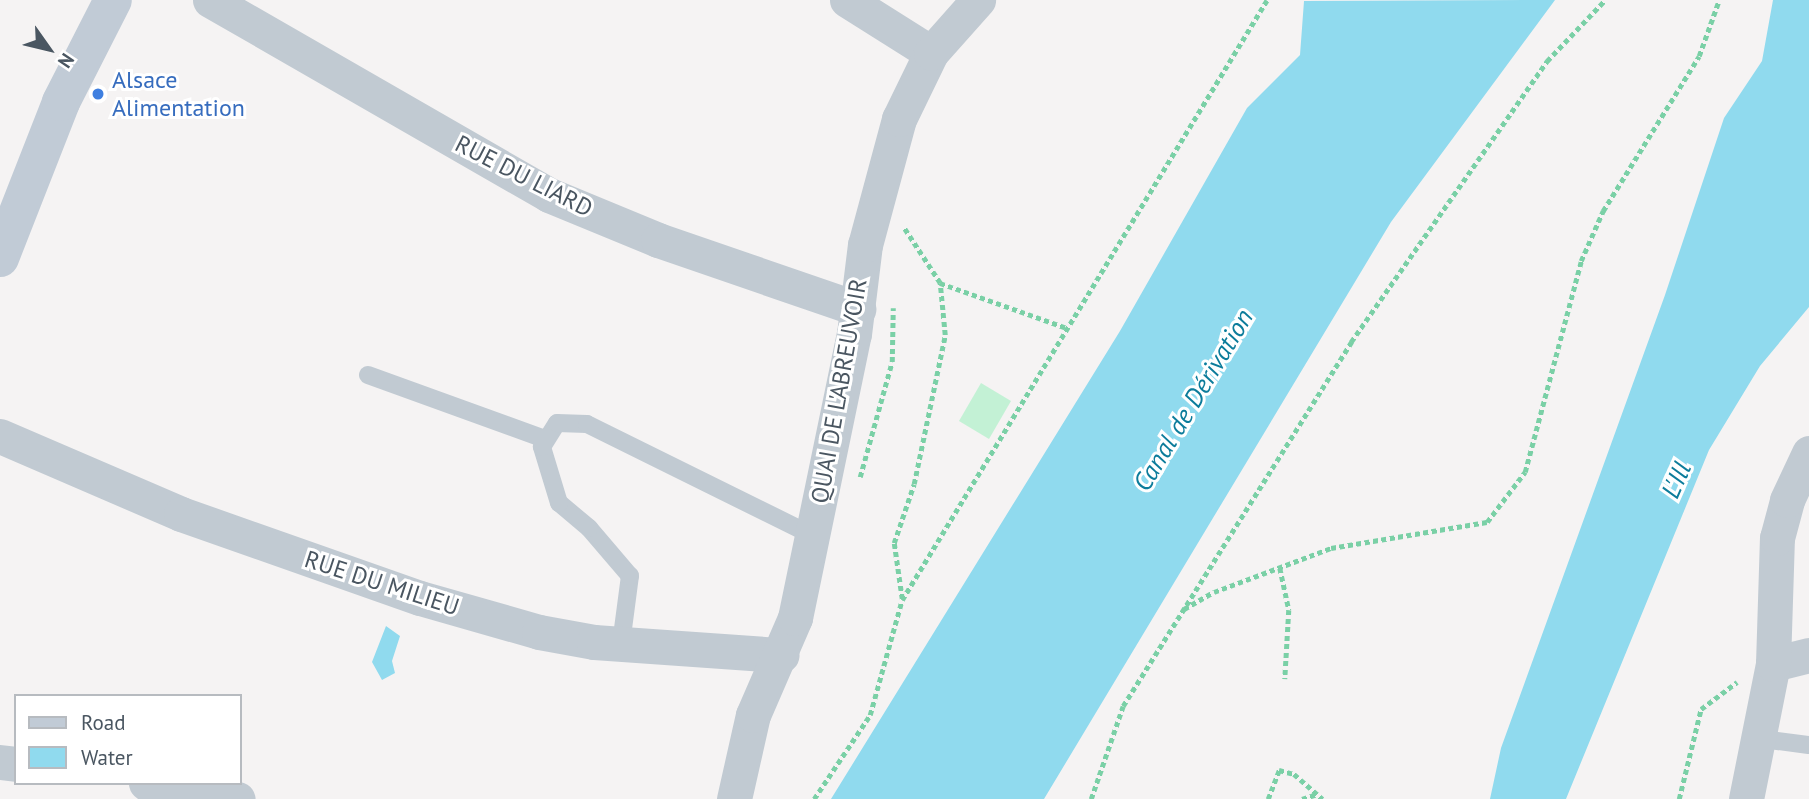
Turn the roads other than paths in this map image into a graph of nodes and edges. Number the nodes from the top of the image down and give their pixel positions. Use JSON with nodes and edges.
{"nodes":[{"id":1,"x":113,"y":0,"type":"edge"},
{"id":2,"x":210,"y":0,"type":"edge"},
{"id":3,"x":847,"y":0,"type":"edge"},
{"id":4,"x":978,"y":0,"type":"edge"},
{"id":5,"x":931,"y":53,"type":"junction"},
{"id":6,"x":0,"y":258,"type":"edge"},
{"id":7,"x":858,"y":309,"type":"junction"},
{"id":8,"x":368,"y":375,"type":"dead end"},
{"id":9,"x":0,"y":436,"type":"edge"},
{"id":10,"x":545,"y":439,"type":"junction"},
{"id":11,"x":1809,"y":453,"type":"edge"},
{"id":12,"x":812,"y":535,"type":"junction"},
{"id":13,"x":621,"y":644,"type":"junction"},
{"id":14,"x":782,"y":655,"type":"junction"},
{"id":15,"x":1809,"y":655,"type":"edge"},
{"id":16,"x":1773,"y":664,"type":"junction"},
{"id":17,"x":1762,"y":739,"type":"junction"},
{"id":18,"x":1809,"y":745,"type":"edge"},
{"id":19,"x":158,"y":785,"type":"edge"},
{"id":20,"x":238,"y":799,"type":"edge"},
{"id":21,"x":734,"y":799,"type":"edge"},
{"id":22,"x":1746,"y":799,"type":"edge"}],
"edges":[{"from":1,"to":6,"type":"main road"},
{"from":2,"to":7,"type":"street","name":"RUE DU LIARD"},
{"from":3,"to":5,"type":"street"},
{"from":4,"to":5,"type":"street","name":"QUAI DE L'ABREUVOIR"},
{"from":5,"to":7,"type":"street","name":"QUAI DE L'ABREUVOIR"},
{"from":7,"to":12,"type":"street","name":"QUAI DE L'ABREUVOIR"},
{"from":8,"to":10,"type":"lane"},
{"from":9,"to":13,"type":"street","name":"RUE DU MILIEU"},
{"from":10,"to":12,"type":"lane"},
{"from":10,"to":13,"type":"lane"},
{"from":11,"to":16,"type":"street"},
{"from":12,"to":14,"type":"street","name":"QUAI DE L'ABREUVOIR"},
{"from":13,"to":14,"type":"street","name":"RUE DU MILIEU"},
{"from":14,"to":21,"type":"street","name":"QUAI DE L'ABREUVOIR"},
{"from":15,"to":16,"type":"street"},
{"from":16,"to":17,"type":"street"},
{"from":17,"to":18,"type":"lane"},
{"from":17,"to":22,"type":"street"},
{"from":19,"to":20,"type":"street"}]}
